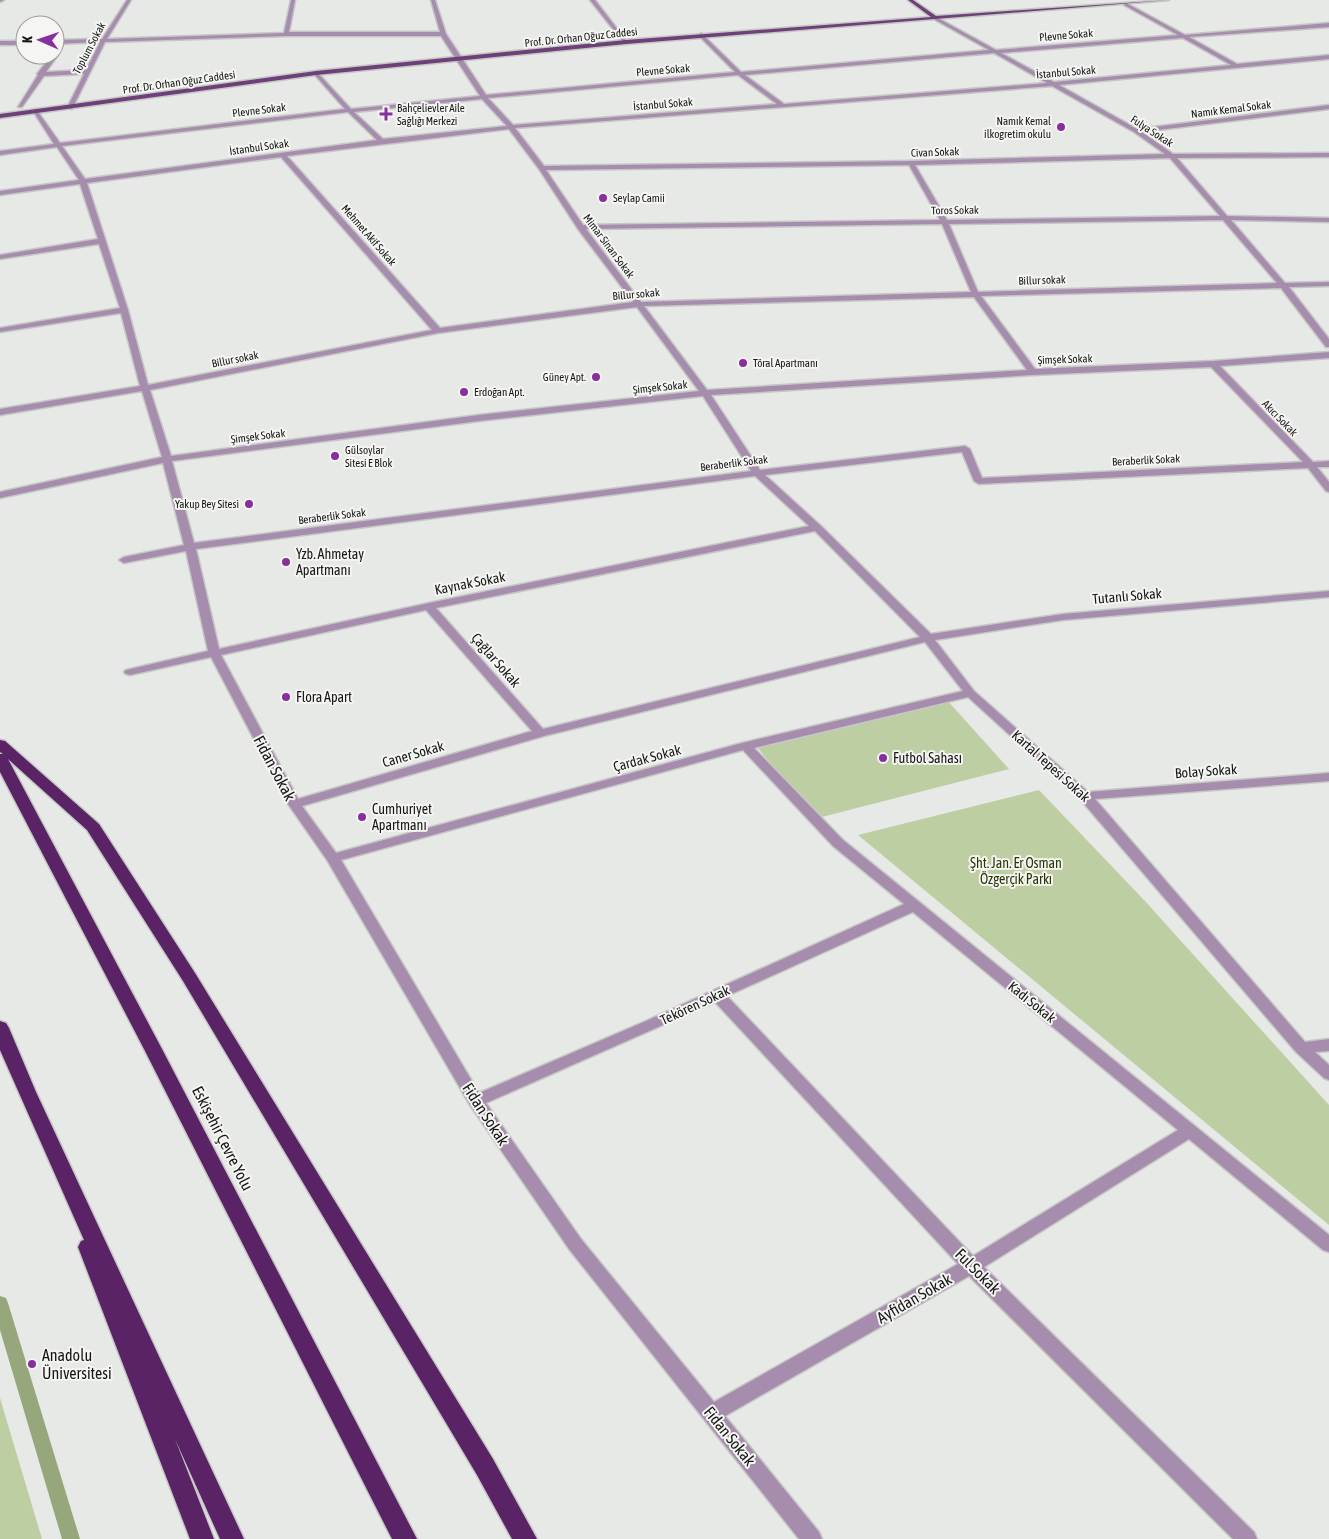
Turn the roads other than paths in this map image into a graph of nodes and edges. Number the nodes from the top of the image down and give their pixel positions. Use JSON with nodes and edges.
{"nodes":[{"id":1,"x":129,"y":0,"type":"edge"},
{"id":2,"x":293,"y":0,"type":"edge"},
{"id":3,"x":433,"y":0,"type":"edge"},
{"id":4,"x":592,"y":0,"type":"edge"},
{"id":5,"x":910,"y":0,"type":"edge"},
{"id":6,"x":1167,"y":0,"type":"edge"},
{"id":7,"x":1147,"y":1,"type":"edge"},
{"id":8,"x":1126,"y":4,"type":"junction"},
{"id":9,"x":934,"y":17,"type":"junction"},
{"id":10,"x":1329,"y":25,"type":"edge"},
{"id":11,"x":286,"y":34,"type":"junction"},
{"id":12,"x":443,"y":34,"type":"junction"},
{"id":13,"x":700,"y":35,"type":"junction"},
{"id":14,"x":1184,"y":36,"type":"junction"},
{"id":15,"x":102,"y":41,"type":"junction"},
{"id":16,"x":65,"y":42,"type":"edge"},
{"id":17,"x":626,"y":42,"type":"junction"},
{"id":18,"x":0,"y":43,"type":"edge"},
{"id":19,"x":15,"y":43,"type":"edge"},
{"id":20,"x":993,"y":51,"type":"junction"},
{"id":21,"x":1329,"y":57,"type":"edge"},
{"id":22,"x":459,"y":59,"type":"junction"},
{"id":23,"x":47,"y":65,"type":"edge"},
{"id":24,"x":1236,"y":65,"type":"junction"},
{"id":25,"x":87,"y":72,"type":"junction"},
{"id":26,"x":316,"y":73,"type":"junction"},
{"id":27,"x":739,"y":73,"type":"junction"},
{"id":28,"x":40,"y":74,"type":"junction"},
{"id":29,"x":1053,"y":84,"type":"junction"},
{"id":30,"x":484,"y":96,"type":"junction"},
{"id":31,"x":781,"y":104,"type":"junction"},
{"id":32,"x":20,"y":106,"type":"dead end"},
{"id":33,"x":1329,"y":106,"type":"edge"},
{"id":34,"x":70,"y":108,"type":"junction"},
{"id":35,"x":349,"y":110,"type":"junction"},
{"id":36,"x":36,"y":112,"type":"junction"},
{"id":37,"x":0,"y":116,"type":"edge"},
{"id":38,"x":511,"y":127,"type":"junction"},
{"id":39,"x":1136,"y":131,"type":"junction"},
{"id":40,"x":382,"y":141,"type":"junction"},
{"id":41,"x":60,"y":144,"type":"junction"},
{"id":42,"x":0,"y":153,"type":"edge"},
{"id":43,"x":282,"y":154,"type":"junction"},
{"id":44,"x":1172,"y":156,"type":"junction"},
{"id":45,"x":1329,"y":156,"type":"edge"},
{"id":46,"x":911,"y":163,"type":"junction"},
{"id":47,"x":542,"y":168,"type":"junction"},
{"id":48,"x":83,"y":182,"type":"junction"},
{"id":49,"x":0,"y":193,"type":"edge"},
{"id":50,"x":1227,"y":218,"type":"junction"},
{"id":51,"x":1329,"y":220,"type":"edge"},
{"id":52,"x":945,"y":222,"type":"junction"},
{"id":53,"x":581,"y":227,"type":"junction"},
{"id":54,"x":102,"y":241,"type":"junction"},
{"id":55,"x":0,"y":257,"type":"edge"},
{"id":56,"x":1283,"y":284,"type":"junction"},
{"id":57,"x":1329,"y":284,"type":"edge"},
{"id":58,"x":975,"y":294,"type":"junction"},
{"id":59,"x":639,"y":304,"type":"junction"},
{"id":60,"x":124,"y":310,"type":"junction"},
{"id":61,"x":0,"y":330,"type":"edge"},
{"id":62,"x":438,"y":331,"type":"junction"},
{"id":63,"x":1329,"y":344,"type":"edge"},
{"id":64,"x":1329,"y":355,"type":"edge"},
{"id":65,"x":1213,"y":364,"type":"junction"},
{"id":66,"x":1033,"y":372,"type":"junction"},
{"id":67,"x":144,"y":388,"type":"junction"},
{"id":68,"x":705,"y":394,"type":"junction"},
{"id":69,"x":0,"y":412,"type":"edge"},
{"id":70,"x":168,"y":459,"type":"junction"},
{"id":71,"x":1310,"y":464,"type":"junction"},
{"id":72,"x":1329,"y":464,"type":"edge"},
{"id":73,"x":757,"y":473,"type":"junction"},
{"id":74,"x":1329,"y":489,"type":"edge"},
{"id":75,"x":0,"y":495,"type":"edge"},
{"id":76,"x":817,"y":528,"type":"junction"},
{"id":77,"x":190,"y":547,"type":"junction"},
{"id":78,"x":124,"y":560,"type":"dead end"},
{"id":79,"x":1329,"y":594,"type":"edge"},
{"id":80,"x":429,"y":606,"type":"junction"},
{"id":81,"x":928,"y":638,"type":"junction"},
{"id":82,"x":214,"y":652,"type":"junction"},
{"id":83,"x":130,"y":672,"type":"dead end"},
{"id":84,"x":970,"y":693,"type":"junction"},
{"id":85,"x":540,"y":733,"type":"junction"},
{"id":86,"x":0,"y":744,"type":"edge"},
{"id":87,"x":746,"y":746,"type":"junction"},
{"id":88,"x":0,"y":758,"type":"edge"},
{"id":89,"x":1329,"y":777,"type":"edge"},
{"id":90,"x":1086,"y":796,"type":"junction"},
{"id":91,"x":294,"y":804,"type":"junction"},
{"id":92,"x":333,"y":858,"type":"junction"},
{"id":93,"x":913,"y":906,"type":"junction"},
{"id":94,"x":717,"y":995,"type":"junction"},
{"id":95,"x":0,"y":1028,"type":"edge"},
{"id":96,"x":1329,"y":1045,"type":"edge"},
{"id":97,"x":1301,"y":1048,"type":"junction"},
{"id":98,"x":1329,"y":1074,"type":"edge"},
{"id":99,"x":27,"y":1092,"type":"junction"},
{"id":100,"x":476,"y":1101,"type":"junction"},
{"id":101,"x":1190,"y":1131,"type":"junction"},
{"id":102,"x":1329,"y":1245,"type":"edge"},
{"id":103,"x":971,"y":1266,"type":"junction"},
{"id":104,"x":712,"y":1413,"type":"junction"},
{"id":105,"x":202,"y":1539,"type":"edge"},
{"id":106,"x":232,"y":1539,"type":"edge"},
{"id":107,"x":405,"y":1539,"type":"edge"},
{"id":108,"x":525,"y":1539,"type":"edge"},
{"id":109,"x":812,"y":1539,"type":"edge"},
{"id":110,"x":1247,"y":1539,"type":"edge"}],
"edges":[{"from":1,"to":15,"type":"street","name":"Toplum Sokak"},
{"from":2,"to":11,"type":"street"},
{"from":3,"to":12,"type":"street","name":"Mimar Sinan Sokak"},
{"from":4,"to":17,"type":"street"},
{"from":5,"to":9,"type":"main road"},
{"from":6,"to":7,"type":"main road","name":"Prof. Dr. Orhan Oğuz Caddesi"},
{"from":7,"to":8,"type":"main road","name":"Prof. Dr. Orhan Oğuz Caddesi"},
{"from":8,"to":9,"type":"main road","name":"Prof. Dr. Orhan Oğuz Caddesi"},
{"from":8,"to":14,"type":"street"},
{"from":9,"to":13,"type":"main road","name":"Prof. Dr. Orhan Oğuz Caddesi"},
{"from":9,"to":20,"type":"street","name":"Fulya Sokak"},
{"from":10,"to":14,"type":"street","name":"Plevne Sokak"},
{"from":11,"to":12,"type":"street"},
{"from":11,"to":15,"type":"street"},
{"from":12,"to":22,"type":"street","name":"Mimar Sinan Sokak"},
{"from":13,"to":17,"type":"main road","name":"Prof. Dr. Orhan Oğuz Caddesi"},
{"from":13,"to":27,"type":"street"},
{"from":14,"to":20,"type":"street","name":"Plevne Sokak"},
{"from":14,"to":24,"type":"street"},
{"from":15,"to":16,"type":"street"},
{"from":15,"to":25,"type":"street","name":"Toplum Sokak"},
{"from":17,"to":22,"type":"main road","name":"Prof. Dr. Orhan Oğuz Caddesi"},
{"from":18,"to":19,"type":"street"},
{"from":20,"to":27,"type":"street","name":"Plevne Sokak"},
{"from":20,"to":29,"type":"street","name":"Fulya Sokak"},
{"from":21,"to":24,"type":"street","name":"İstanbul Sokak"},
{"from":22,"to":26,"type":"main road","name":"Prof. Dr. Orhan Oğuz Caddesi"},
{"from":22,"to":30,"type":"street","name":"Mimar Sinan Sokak"},
{"from":23,"to":28,"type":"street"},
{"from":24,"to":29,"type":"street","name":"İstanbul Sokak"},
{"from":25,"to":28,"type":"street"},
{"from":25,"to":34,"type":"street","name":"Toplum Sokak"},
{"from":26,"to":34,"type":"main road","name":"Prof. Dr. Orhan Oğuz Caddesi"},
{"from":26,"to":35,"type":"street"},
{"from":27,"to":30,"type":"street","name":"Plevne Sokak"},
{"from":27,"to":31,"type":"street"},
{"from":28,"to":32,"type":"street"},
{"from":29,"to":31,"type":"street","name":"İstanbul Sokak"},
{"from":29,"to":39,"type":"street","name":"Fulya Sokak"},
{"from":30,"to":35,"type":"street","name":"Plevne Sokak"},
{"from":30,"to":38,"type":"street","name":"Mimar Sinan Sokak"},
{"from":31,"to":38,"type":"street","name":"İstanbul Sokak"},
{"from":33,"to":39,"type":"street","name":"Namık Kemal Sokak"},
{"from":34,"to":36,"type":"main road","name":"Prof. Dr. Orhan Oğuz Caddesi"},
{"from":35,"to":40,"type":"street"},
{"from":35,"to":41,"type":"street","name":"Plevne Sokak"},
{"from":36,"to":37,"type":"main road","name":"Prof. Dr. Orhan Oğuz Caddesi"},
{"from":36,"to":41,"type":"street","name":"Fidan Sokak"},
{"from":38,"to":40,"type":"street","name":"İstanbul Sokak"},
{"from":38,"to":47,"type":"street","name":"Mimar Sinan Sokak"},
{"from":39,"to":44,"type":"street","name":"Fulya Sokak"},
{"from":40,"to":43,"type":"street","name":"İstanbul Sokak"},
{"from":41,"to":42,"type":"street","name":"Plevne Sokak"},
{"from":41,"to":48,"type":"street","name":"Fidan Sokak"},
{"from":43,"to":48,"type":"street","name":"İstanbul Sokak"},
{"from":43,"to":62,"type":"street","name":"Mehmet Akif Sokak"},
{"from":44,"to":45,"type":"street","name":"Civan Sokak"},
{"from":44,"to":46,"type":"street","name":"Civan Sokak"},
{"from":44,"to":50,"type":"street","name":"Fulya Sokak"},
{"from":46,"to":47,"type":"street","name":"Civan Sokak"},
{"from":46,"to":52,"type":"street"},
{"from":47,"to":53,"type":"street","name":"Mimar Sinan Sokak"},
{"from":48,"to":49,"type":"street","name":"İstanbul Sokak"},
{"from":48,"to":54,"type":"street","name":"Fidan Sokak"},
{"from":50,"to":51,"type":"street","name":"Toros Sokak"},
{"from":50,"to":52,"type":"street","name":"Toros Sokak"},
{"from":50,"to":56,"type":"street","name":"Fulya Sokak"},
{"from":52,"to":53,"type":"street","name":"Toros Sokak"},
{"from":52,"to":58,"type":"street"},
{"from":53,"to":59,"type":"street","name":"Mimar Sinan Sokak"},
{"from":54,"to":55,"type":"street"},
{"from":54,"to":60,"type":"street","name":"Fidan Sokak"},
{"from":56,"to":57,"type":"street"},
{"from":56,"to":58,"type":"street","name":"Billur sokak"},
{"from":56,"to":63,"type":"street","name":"Fulya Sokak"},
{"from":58,"to":59,"type":"street","name":"Billur sokak"},
{"from":58,"to":66,"type":"street"},
{"from":59,"to":62,"type":"street","name":"Billur sokak"},
{"from":59,"to":68,"type":"street","name":"Mimar Sinan Sokak"},
{"from":60,"to":61,"type":"street"},
{"from":60,"to":67,"type":"street","name":"Fidan Sokak"},
{"from":62,"to":67,"type":"street","name":"Billur sokak"},
{"from":64,"to":65,"type":"street","name":"Şimşek Sokak"},
{"from":65,"to":66,"type":"street","name":"Şimşek Sokak"},
{"from":65,"to":71,"type":"street","name":"Akıcı Sokak"},
{"from":66,"to":68,"type":"street","name":"Şimşek Sokak"},
{"from":67,"to":69,"type":"street","name":"Billur sokak"},
{"from":67,"to":70,"type":"street","name":"Fidan Sokak"},
{"from":68,"to":70,"type":"street","name":"Şimşek Sokak"},
{"from":68,"to":73,"type":"street","name":"Mimar Sinan Sokak"},
{"from":70,"to":75,"type":"street","name":"Şimşek Sokak"},
{"from":70,"to":77,"type":"street","name":"Fidan Sokak"},
{"from":71,"to":72,"type":"street","name":"Beraberlik Sokak"},
{"from":71,"to":73,"type":"street","name":"Beraberlik Sokak"},
{"from":71,"to":74,"type":"street","name":"Akıcı Sokak"},
{"from":73,"to":76,"type":"street","name":"Kartal Tepesi Sokak"},
{"from":73,"to":77,"type":"street","name":"Beraberlik Sokak"},
{"from":76,"to":80,"type":"street","name":"Kaynak Sokak"},
{"from":76,"to":81,"type":"street","name":"Kartal Tepesi Sokak"},
{"from":77,"to":78,"type":"street","name":"Beraberlik Sokak"},
{"from":77,"to":82,"type":"street","name":"Fidan Sokak"},
{"from":79,"to":81,"type":"street","name":"Tutanlı Sokak"},
{"from":80,"to":82,"type":"street","name":"Kaynak Sokak"},
{"from":80,"to":85,"type":"street","name":"Çağlar Sokak"},
{"from":81,"to":84,"type":"street","name":"Kartal Tepesi Sokak"},
{"from":81,"to":85,"type":"street","name":"Tutanlı Sokak"},
{"from":82,"to":83,"type":"street","name":"Kaynak Sokak"},
{"from":82,"to":91,"type":"street","name":"Fidan Sokak"},
{"from":84,"to":87,"type":"street","name":"Çardak Sokak"},
{"from":84,"to":90,"type":"street","name":"Kartal Tepesi Sokak"},
{"from":85,"to":91,"type":"street","name":"Caner Sokak"},
{"from":86,"to":108,"type":"highway"},
{"from":87,"to":92,"type":"street","name":"Çardak Sokak"},
{"from":87,"to":93,"type":"street","name":"Kadı Sokak"},
{"from":88,"to":107,"type":"highway","name":"Eskişehir Çevre Yolu"},
{"from":89,"to":90,"type":"street","name":"Bolay Sokak"},
{"from":90,"to":97,"type":"street","name":"Kartal Tepesi Sokak"},
{"from":91,"to":92,"type":"street","name":"Fidan Sokak"},
{"from":92,"to":100,"type":"street","name":"Fidan Sokak"},
{"from":93,"to":94,"type":"street","name":"Tekören Sokak"},
{"from":93,"to":101,"type":"street","name":"Kadı Sokak"},
{"from":94,"to":100,"type":"street","name":"Tekören Sokak"},
{"from":94,"to":103,"type":"street","name":"Ful Sokak"},
{"from":95,"to":99,"type":"highway"},
{"from":96,"to":97,"type":"street"},
{"from":97,"to":98,"type":"street","name":"Kartal Tepesi Sokak"},
{"from":99,"to":105,"type":"highway"},
{"from":99,"to":106,"type":"highway"},
{"from":100,"to":104,"type":"street","name":"Fidan Sokak"},
{"from":101,"to":102,"type":"street","name":"Kadı Sokak"},
{"from":101,"to":103,"type":"street","name":"Ayfidan Sokak"},
{"from":103,"to":104,"type":"street","name":"Ayfidan Sokak"},
{"from":103,"to":110,"type":"street","name":"Ful Sokak"},
{"from":104,"to":109,"type":"street","name":"Fidan Sokak"}]}
